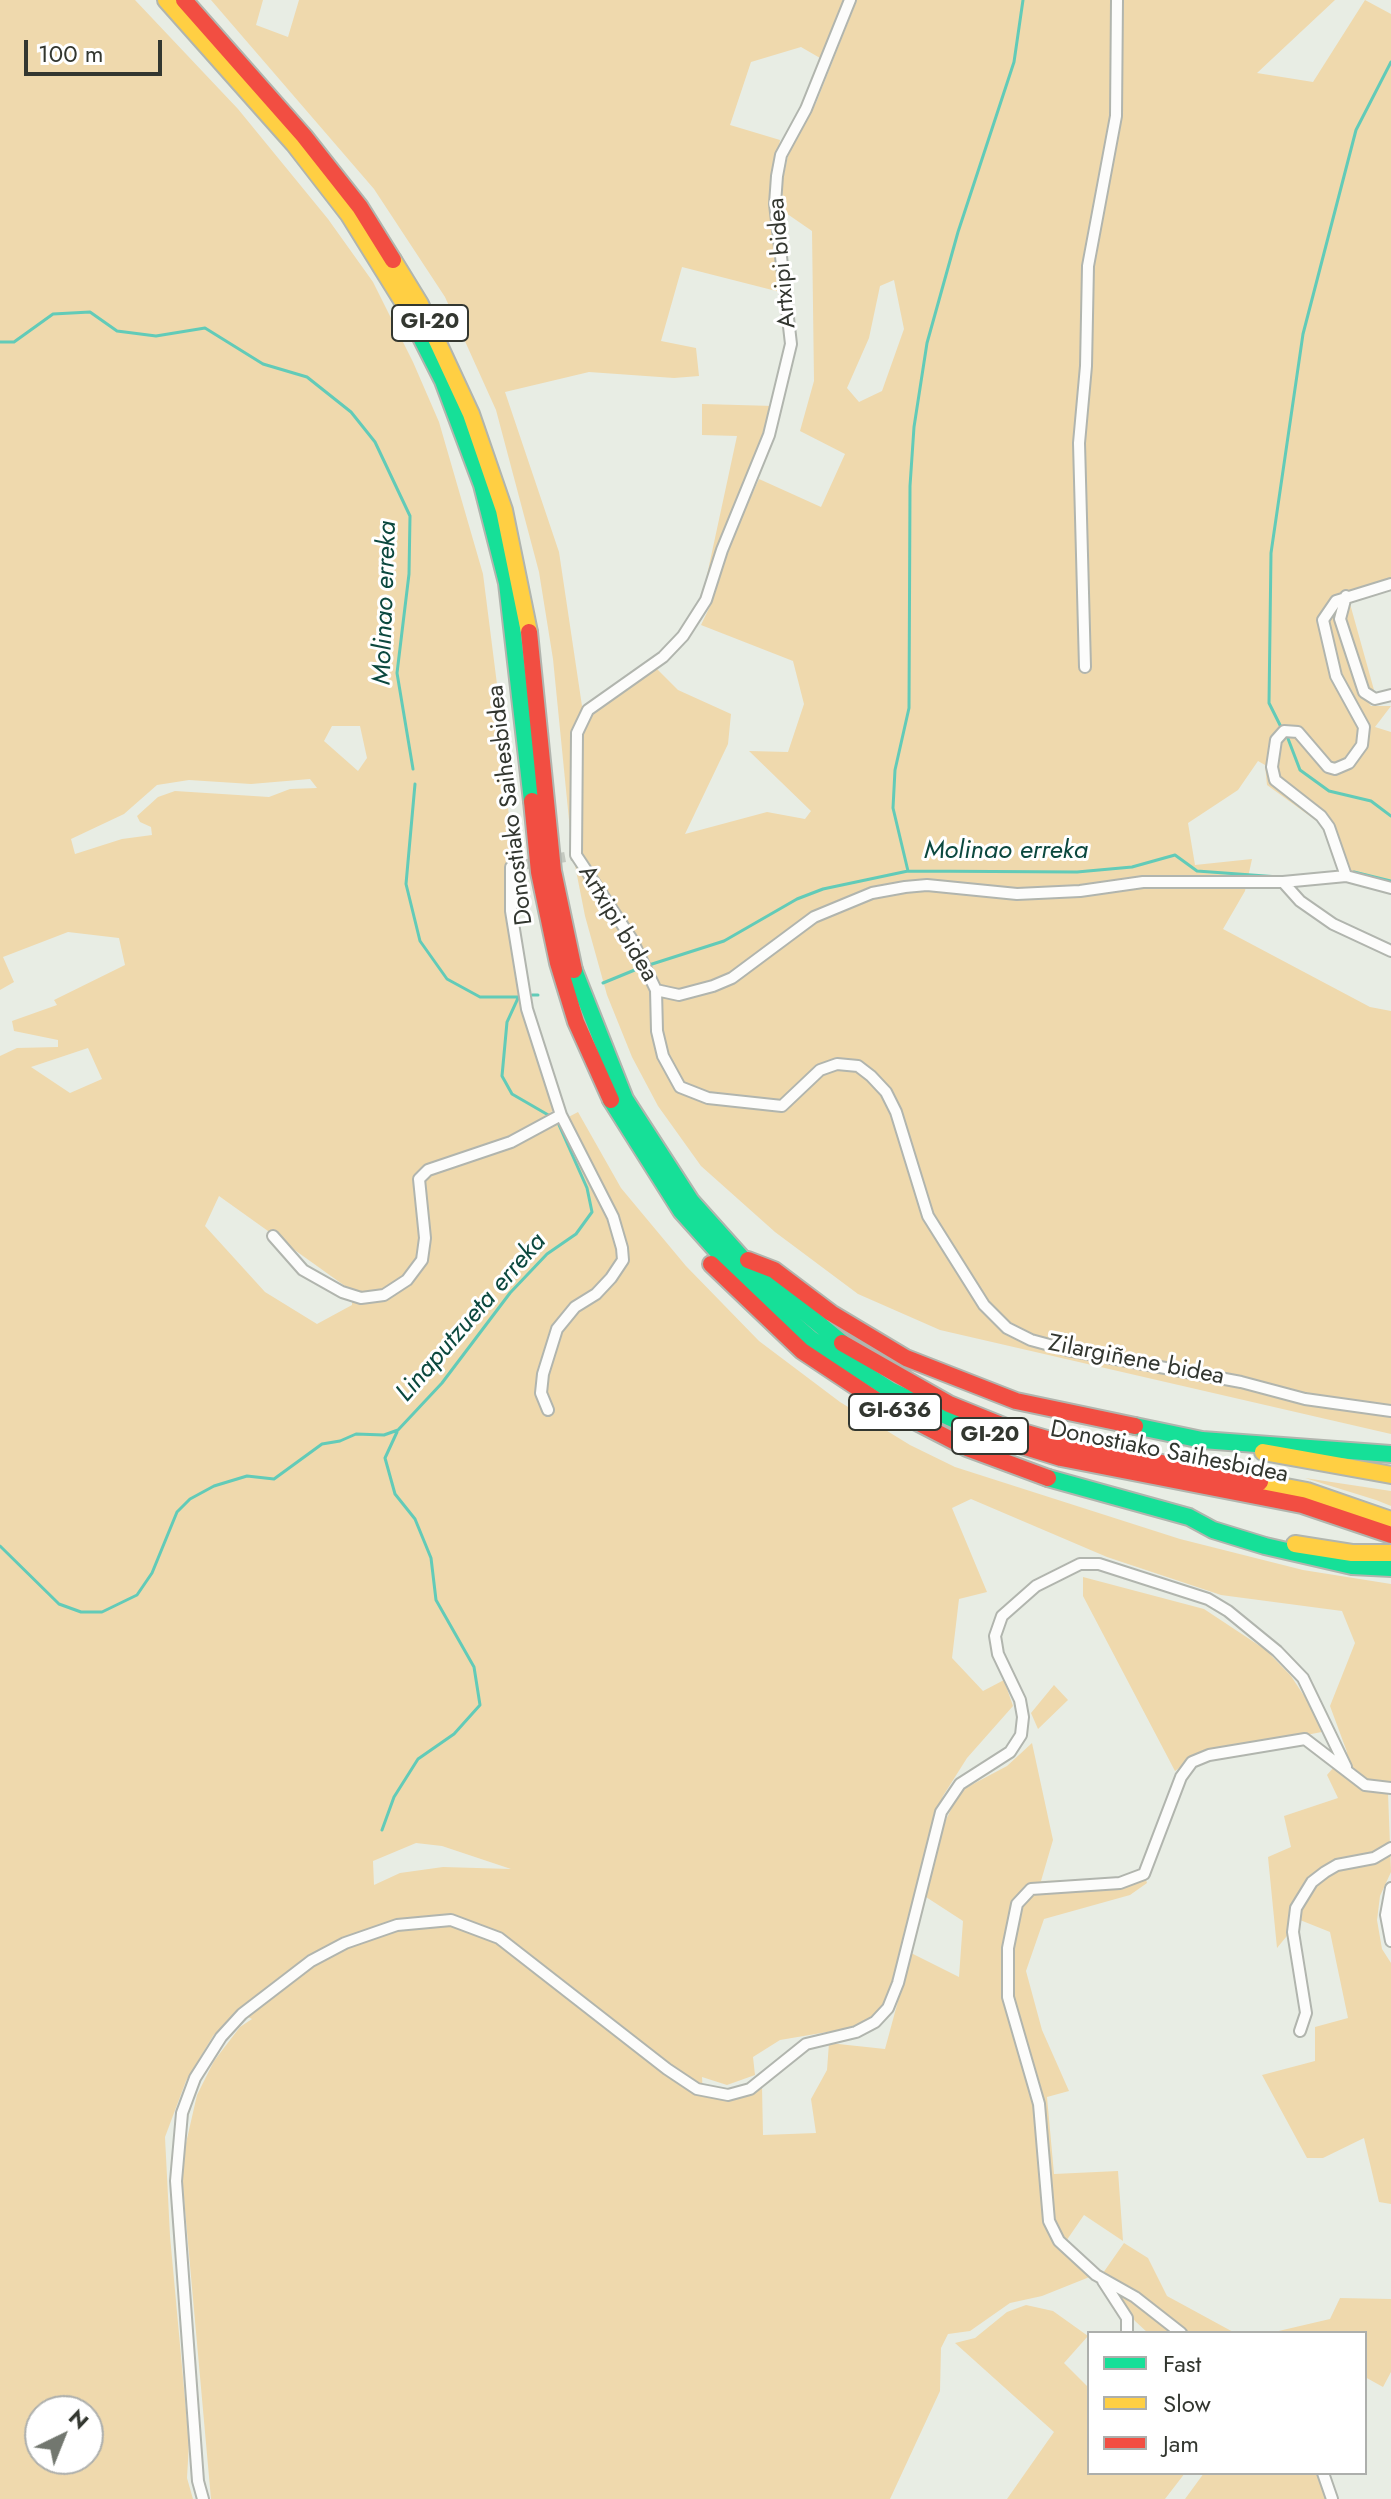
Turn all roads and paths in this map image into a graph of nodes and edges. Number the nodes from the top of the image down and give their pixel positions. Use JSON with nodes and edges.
{"nodes":[{"id":1,"x":166,"y":0,"type":"edge"},
{"id":2,"x":184,"y":0,"type":"edge"},
{"id":3,"x":850,"y":0,"type":"edge"},
{"id":4,"x":1117,"y":0,"type":"edge"},
{"id":5,"x":1391,"y":584,"type":"edge"},
{"id":6,"x":1346,"y":596,"type":"junction"},
{"id":7,"x":1085,"y":667,"type":"dead end"},
{"id":8,"x":1391,"y":695,"type":"edge"},
{"id":9,"x":511,"y":867,"type":"dead end"},
{"id":10,"x":1346,"y":876,"type":"junction"},
{"id":11,"x":1283,"y":882,"type":"junction"},
{"id":12,"x":1391,"y":888,"type":"edge"},
{"id":13,"x":1391,"y":951,"type":"edge"},
{"id":14,"x":656,"y":990,"type":"junction"},
{"id":15,"x":561,"y":1115,"type":"junction"},
{"id":16,"x":673,"y":1201,"type":"junction"},
{"id":17,"x":273,"y":1236,"type":"dead end"},
{"id":18,"x":741,"y":1258,"type":"junction"},
{"id":19,"x":548,"y":1410,"type":"dead end"},
{"id":20,"x":1391,"y":1411,"type":"edge"},
{"id":21,"x":1202,"y":1440,"type":"junction"},
{"id":22,"x":1391,"y":1454,"type":"edge"},
{"id":23,"x":1391,"y":1475,"type":"edge"},
{"id":24,"x":1189,"y":1517,"type":"junction"},
{"id":25,"x":1387,"y":1528,"type":"edge"},
{"id":26,"x":1391,"y":1553,"type":"edge"},
{"id":27,"x":1391,"y":1568,"type":"edge"},
{"id":28,"x":1346,"y":1767,"type":"junction"},
{"id":29,"x":1391,"y":1788,"type":"edge"},
{"id":30,"x":1391,"y":1848,"type":"edge"},
{"id":31,"x":1391,"y":1888,"type":"edge"},
{"id":32,"x":1391,"y":1941,"type":"edge"},
{"id":33,"x":1300,"y":2031,"type":"dead end"},
{"id":34,"x":1102,"y":2279,"type":"junction"},
{"id":35,"x":1127,"y":2331,"type":"edge"},
{"id":36,"x":1178,"y":2331,"type":"edge"},
{"id":37,"x":1324,"y":2475,"type":"edge"},
{"id":38,"x":203,"y":2499,"type":"edge"},
{"id":39,"x":1332,"y":2499,"type":"edge"}],
"edges":[{"from":1,"to":16,"type":"main road","name":"Donostiako Saihesbidea","number":"GI-20"},
{"from":2,"to":18,"type":"main road","name":"Donostiako Saihesbidea","number":"GI-20"},
{"from":3,"to":14,"type":"street","name":"Artxipi bidea"},
{"from":4,"to":7,"type":"street"},
{"from":5,"to":6,"type":"street"},
{"from":6,"to":8,"type":"street"},
{"from":6,"to":10,"type":"street"},
{"from":9,"to":15,"type":"street"},
{"from":10,"to":11,"type":"street","name":"Artxipi bidea"},
{"from":10,"to":12,"type":"street","name":"Artxipi bidea"},
{"from":11,"to":13,"type":"street"},
{"from":11,"to":14,"type":"street","name":"Artxipi bidea"},
{"from":14,"to":20,"type":"street","name":"Zilargiñene bidea"},
{"from":15,"to":17,"type":"street"},
{"from":15,"to":19,"type":"street"},
{"from":16,"to":24,"type":"main road","number":"GI-636"},
{"from":16,"to":25,"type":"main road","name":"Donostiako Saihesbidea","number":"GI-20"},
{"from":18,"to":21,"type":"main road"},
{"from":18,"to":25,"type":"main road","name":"Donostiako Saihesbidea","number":"GI-20"},
{"from":21,"to":22,"type":"main road"},
{"from":21,"to":23,"type":"main road"},
{"from":24,"to":26,"type":"main road","number":"GI-636"},
{"from":24,"to":27,"type":"main road"},
{"from":28,"to":29,"type":"street"},
{"from":28,"to":34,"type":"street"},
{"from":28,"to":38,"type":"street"},
{"from":30,"to":33,"type":"street"},
{"from":31,"to":32,"type":"street"},
{"from":34,"to":35,"type":"street"},
{"from":34,"to":36,"type":"street"},
{"from":37,"to":39,"type":"street"}]}
